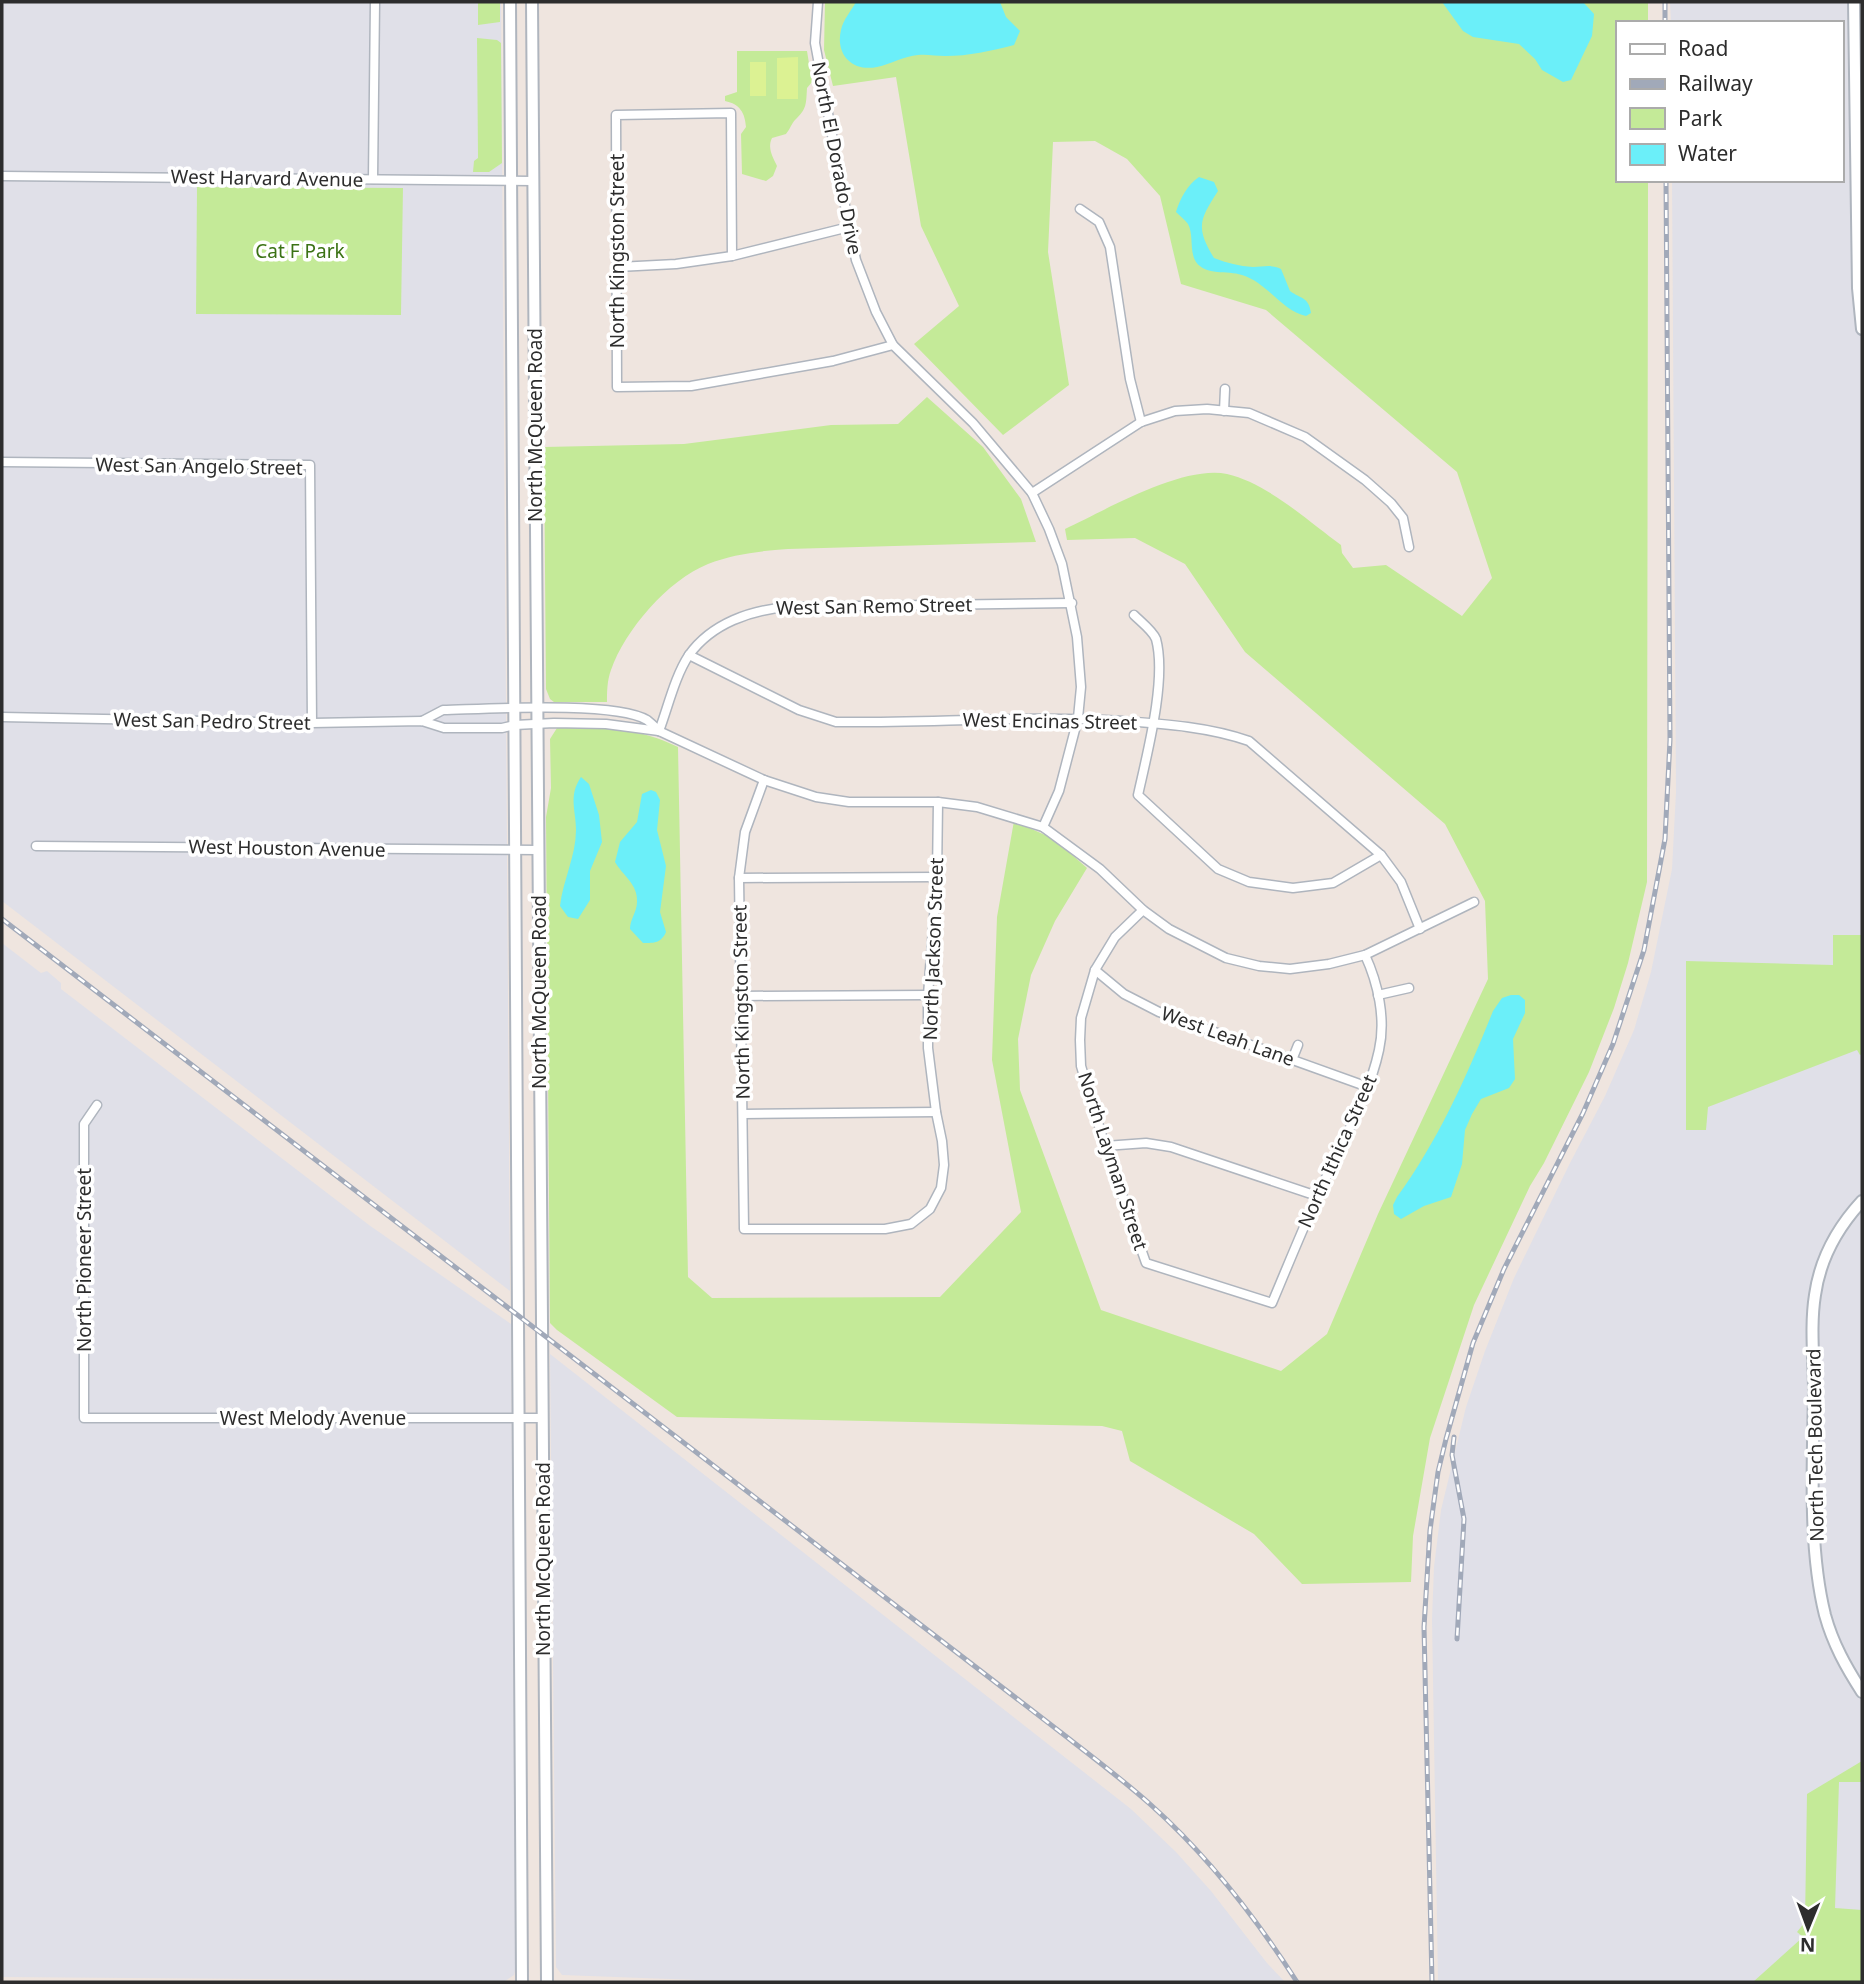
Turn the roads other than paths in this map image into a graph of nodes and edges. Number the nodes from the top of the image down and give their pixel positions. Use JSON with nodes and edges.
{"nodes":[{"id":1,"x":375,"y":2,"type":"edge"},
{"id":2,"x":510,"y":2,"type":"edge"},
{"id":3,"x":532,"y":2,"type":"edge"},
{"id":4,"x":818,"y":2,"type":"edge"},
{"id":5,"x":1854,"y":2,"type":"edge"},
{"id":6,"x":2,"y":176,"type":"edge"},
{"id":7,"x":373,"y":179,"type":"junction"},
{"id":8,"x":512,"y":181,"type":"junction"},
{"id":9,"x":533,"y":181,"type":"junction"},
{"id":10,"x":1080,"y":209,"type":"dead end"},
{"id":11,"x":849,"y":227,"type":"junction"},
{"id":12,"x":732,"y":256,"type":"junction"},
{"id":13,"x":618,"y":267,"type":"junction"},
{"id":14,"x":1862,"y":329,"type":"edge"},
{"id":15,"x":893,"y":345,"type":"junction"},
{"id":16,"x":1225,"y":388,"type":"dead end"},
{"id":17,"x":1224,"y":411,"type":"junction"},
{"id":18,"x":1141,"y":422,"type":"junction"},
{"id":19,"x":2,"y":462,"type":"edge"},
{"id":20,"x":1032,"y":493,"type":"junction"},
{"id":21,"x":1409,"y":547,"type":"dead end"},
{"id":22,"x":1072,"y":603,"type":"junction"},
{"id":23,"x":1134,"y":615,"type":"dead end"},
{"id":24,"x":690,"y":655,"type":"junction"},
{"id":25,"x":515,"y":709,"type":"junction"},
{"id":26,"x":536,"y":709,"type":"junction"},
{"id":27,"x":2,"y":717,"type":"edge"},
{"id":28,"x":1078,"y":718,"type":"junction"},
{"id":29,"x":422,"y":721,"type":"junction"},
{"id":30,"x":312,"y":723,"type":"junction"},
{"id":31,"x":1154,"y":723,"type":"junction"},
{"id":32,"x":536,"y":724,"type":"junction"},
{"id":33,"x":515,"y":725,"type":"junction"},
{"id":34,"x":659,"y":731,"type":"junction"},
{"id":35,"x":764,"y":780,"type":"junction"},
{"id":36,"x":937,"y":802,"type":"junction"},
{"id":37,"x":1043,"y":827,"type":"junction"},
{"id":38,"x":36,"y":846,"type":"dead end"},
{"id":39,"x":516,"y":849,"type":"junction"},
{"id":40,"x":538,"y":850,"type":"junction"},
{"id":41,"x":1381,"y":855,"type":"junction"},
{"id":42,"x":937,"y":877,"type":"junction"},
{"id":43,"x":739,"y":878,"type":"junction"},
{"id":44,"x":1474,"y":902,"type":"dead end"},
{"id":45,"x":1143,"y":910,"type":"junction"},
{"id":46,"x":1420,"y":929,"type":"junction"},
{"id":47,"x":1365,"y":955,"type":"junction"},
{"id":48,"x":1095,"y":970,"type":"junction"},
{"id":49,"x":1409,"y":988,"type":"dead end"},
{"id":50,"x":928,"y":995,"type":"junction"},
{"id":51,"x":1378,"y":995,"type":"junction"},
{"id":52,"x":740,"y":996,"type":"junction"},
{"id":53,"x":1298,"y":1045,"type":"dead end"},
{"id":54,"x":1292,"y":1060,"type":"junction"},
{"id":55,"x":1368,"y":1087,"type":"junction"},
{"id":56,"x":97,"y":1105,"type":"dead end"},
{"id":57,"x":936,"y":1112,"type":"junction"},
{"id":58,"x":743,"y":1114,"type":"junction"},
{"id":59,"x":539,"y":1117,"type":"junction"},
{"id":60,"x":518,"y":1118,"type":"junction"},
{"id":61,"x":1105,"y":1146,"type":"junction"},
{"id":62,"x":1317,"y":1196,"type":"junction"},
{"id":63,"x":1862,"y":1201,"type":"edge"},
{"id":64,"x":744,"y":1229,"type":"joint"},
{"id":65,"x":1272,"y":1303,"type":"joint"},
{"id":66,"x":84,"y":1418,"type":"joint"},
{"id":67,"x":520,"y":1418,"type":"junction"},
{"id":68,"x":542,"y":1418,"type":"junction"},
{"id":69,"x":1862,"y":1692,"type":"edge"},
{"id":70,"x":544,"y":1746,"type":"junction"},
{"id":71,"x":521,"y":1747,"type":"junction"},
{"id":72,"x":522,"y":1982,"type":"edge"},
{"id":73,"x":547,"y":1982,"type":"edge"}],
"edges":[{"from":1,"to":7,"type":"street"},
{"from":2,"to":8,"type":"main road","name":"North McQueen Road"},
{"from":3,"to":9,"type":"main road","name":"North McQueen Road"},
{"from":4,"to":11,"type":"street","name":"North El Dorado Drive"},
{"from":5,"to":14,"type":"main road"},
{"from":6,"to":7,"type":"street","name":"West Harvard Avenue"},
{"from":7,"to":8,"type":"street","name":"West Harvard Avenue"},
{"from":8,"to":9,"type":"street","name":"West Harvard Avenue"},
{"from":8,"to":25,"type":"main road","name":"North McQueen Road"},
{"from":9,"to":26,"type":"main road","name":"North McQueen Road"},
{"from":10,"to":18,"type":"street"},
{"from":11,"to":12,"type":"street"},
{"from":11,"to":15,"type":"street","name":"North El Dorado Drive"},
{"from":12,"to":13,"type":"street"},
{"from":12,"to":13,"type":"street","name":"North Kingston Street"},
{"from":13,"to":15,"type":"street","name":"North Kingston Street"},
{"from":15,"to":20,"type":"street","name":"North El Dorado Drive"},
{"from":16,"to":17,"type":"street"},
{"from":17,"to":18,"type":"street"},
{"from":17,"to":21,"type":"street"},
{"from":18,"to":20,"type":"street"},
{"from":19,"to":30,"type":"street","name":"West San Angelo Street"},
{"from":20,"to":22,"type":"street","name":"North El Dorado Drive"},
{"from":22,"to":24,"type":"street","name":"West San Remo Street"},
{"from":22,"to":28,"type":"street","name":"North El Dorado Drive"},
{"from":23,"to":31,"type":"street"},
{"from":24,"to":28,"type":"street","name":"West Encinas Street"},
{"from":24,"to":34,"type":"street","name":"West San Remo Street"},
{"from":25,"to":26,"type":"street","name":"West San Pedro Street"},
{"from":25,"to":29,"type":"street","name":"West San Pedro Street"},
{"from":25,"to":33,"type":"main road","name":"North McQueen Road"},
{"from":26,"to":32,"type":"main road","name":"North McQueen Road"},
{"from":26,"to":34,"type":"street","name":"West San Pedro Street"},
{"from":27,"to":30,"type":"street","name":"West San Pedro Street"},
{"from":28,"to":31,"type":"street","name":"West Encinas Street"},
{"from":28,"to":37,"type":"street","name":"North El Dorado Drive"},
{"from":29,"to":30,"type":"street","name":"West San Pedro Street"},
{"from":29,"to":33,"type":"street","name":"West San Pedro Street"},
{"from":31,"to":41,"type":"street","name":"West Encinas Street"},
{"from":31,"to":41,"type":"street"},
{"from":32,"to":33,"type":"street","name":"West San Pedro Street"},
{"from":32,"to":34,"type":"street","name":"West San Pedro Street"},
{"from":32,"to":40,"type":"main road","name":"North McQueen Road"},
{"from":33,"to":39,"type":"main road","name":"North McQueen Road"},
{"from":34,"to":35,"type":"street","name":"West San Pedro Street"},
{"from":35,"to":36,"type":"street","name":"West San Pedro Street"},
{"from":35,"to":43,"type":"street","name":"North Kingston Street"},
{"from":36,"to":37,"type":"street","name":"West San Pedro Street"},
{"from":36,"to":42,"type":"street","name":"North Jackson Street"},
{"from":37,"to":45,"type":"street","name":"West San Pedro Street"},
{"from":38,"to":39,"type":"street","name":"West Houston Avenue"},
{"from":39,"to":40,"type":"street","name":"West Houston Avenue"},
{"from":39,"to":60,"type":"main road","name":"North McQueen Road"},
{"from":40,"to":59,"type":"main road","name":"North McQueen Road"},
{"from":41,"to":46,"type":"street","name":"West Encinas Street"},
{"from":42,"to":43,"type":"street"},
{"from":42,"to":50,"type":"street","name":"North Jackson Street"},
{"from":43,"to":52,"type":"street","name":"North Kingston Street"},
{"from":44,"to":46,"type":"street","name":"West San Pedro Street"},
{"from":45,"to":47,"type":"street","name":"West San Pedro Street"},
{"from":45,"to":48,"type":"street","name":"North Layman Street"},
{"from":46,"to":47,"type":"street","name":"West San Pedro Street"},
{"from":47,"to":51,"type":"street","name":"North Ithica Street"},
{"from":48,"to":54,"type":"street","name":"West Leah Lane"},
{"from":48,"to":61,"type":"street","name":"North Layman Street"},
{"from":49,"to":51,"type":"street"},
{"from":50,"to":52,"type":"street"},
{"from":50,"to":57,"type":"street","name":"North Jackson Street"},
{"from":51,"to":55,"type":"street","name":"North Ithica Street"},
{"from":52,"to":58,"type":"street","name":"North Kingston Street"},
{"from":53,"to":54,"type":"street"},
{"from":54,"to":55,"type":"street","name":"West Leah Lane"},
{"from":55,"to":62,"type":"street","name":"North Ithica Street"},
{"from":56,"to":66,"type":"street","name":"North Pioneer Street"},
{"from":57,"to":58,"type":"street"},
{"from":57,"to":64,"type":"street","name":"North Jackson Street"},
{"from":58,"to":64,"type":"street","name":"North Kingston Street"},
{"from":59,"to":60,"type":"main road"},
{"from":59,"to":68,"type":"main road","name":"North McQueen Road"},
{"from":60,"to":67,"type":"main road","name":"North McQueen Road"},
{"from":61,"to":62,"type":"street"},
{"from":61,"to":65,"type":"street","name":"North Layman Street"},
{"from":62,"to":65,"type":"street","name":"North Ithica Street"},
{"from":63,"to":69,"type":"main road","name":"North Tech Boulevard"},
{"from":66,"to":67,"type":"street","name":"West Melody Avenue"},
{"from":67,"to":68,"type":"street","name":"West Melody Avenue"},
{"from":67,"to":71,"type":"main road","name":"North McQueen Road"},
{"from":68,"to":70,"type":"main road","name":"North McQueen Road"},
{"from":70,"to":71,"type":"main road"},
{"from":70,"to":73,"type":"main road","name":"North McQueen Road"},
{"from":71,"to":72,"type":"main road","name":"North McQueen Road"}]}
